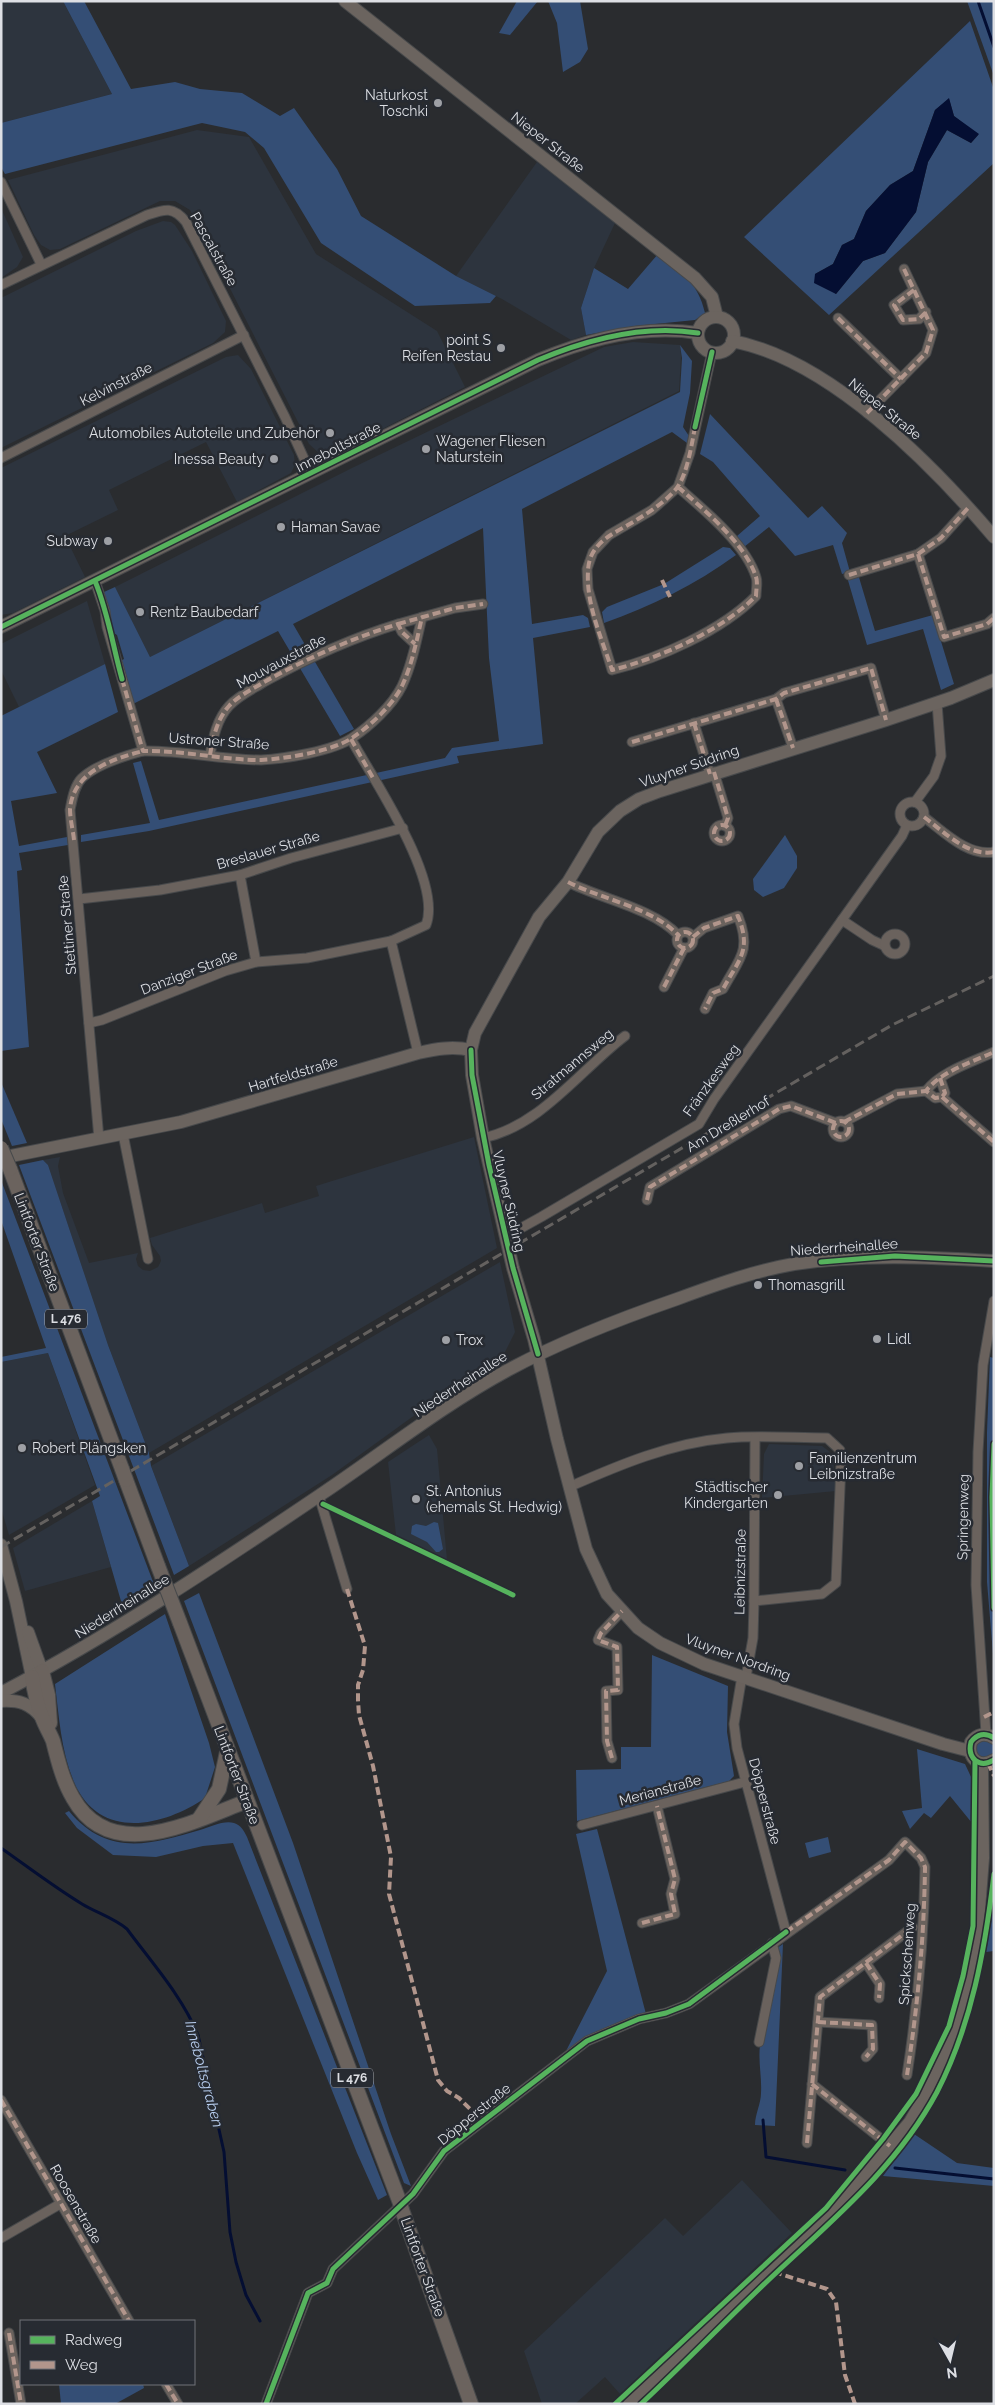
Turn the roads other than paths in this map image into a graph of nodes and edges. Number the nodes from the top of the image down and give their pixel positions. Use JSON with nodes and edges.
{"nodes":[{"id":1,"x":345,"y":1,"type":"edge"},
{"id":2,"x":1,"y":182,"type":"edge"},
{"id":3,"x":41,"y":264,"type":"junction"},
{"id":4,"x":904,"y":269,"type":"dead end"},
{"id":5,"x":1,"y":285,"type":"edge"},
{"id":6,"x":914,"y":290,"type":"junction"},
{"id":7,"x":926,"y":312,"type":"junction"},
{"id":8,"x":717,"y":317,"type":"junction"},
{"id":9,"x":838,"y":318,"type":"dead end"},
{"id":10,"x":698,"y":333,"type":"junction"},
{"id":11,"x":244,"y":335,"type":"junction"},
{"id":12,"x":732,"y":341,"type":"junction"},
{"id":13,"x":712,"y":352,"type":"junction"},
{"id":14,"x":901,"y":379,"type":"junction"},
{"id":15,"x":866,"y":413,"type":"junction"},
{"id":16,"x":1,"y":458,"type":"edge"},
{"id":17,"x":311,"y":474,"type":"junction"},
{"id":18,"x":678,"y":487,"type":"junction"},
{"id":19,"x":968,"y":508,"type":"junction"},
{"id":20,"x":994,"y":537,"type":"edge"},
{"id":21,"x":918,"y":554,"type":"junction"},
{"id":22,"x":849,"y":575,"type":"dead end"},
{"id":23,"x":95,"y":581,"type":"junction"},
{"id":24,"x":484,"y":604,"type":"dead end"},
{"id":25,"x":422,"y":617,"type":"junction"},
{"id":26,"x":994,"y":618,"type":"edge"},
{"id":27,"x":398,"y":624,"type":"junction"},
{"id":28,"x":1,"y":627,"type":"edge"},
{"id":29,"x":415,"y":644,"type":"junction"},
{"id":30,"x":994,"y":680,"type":"edge"},
{"id":31,"x":776,"y":699,"type":"junction"},
{"id":32,"x":937,"y":703,"type":"junction"},
{"id":33,"x":886,"y":720,"type":"junction"},
{"id":34,"x":694,"y":723,"type":"junction"},
{"id":35,"x":351,"y":739,"type":"junction"},
{"id":36,"x":632,"y":742,"type":"dead end"},
{"id":37,"x":792,"y":748,"type":"junction"},
{"id":38,"x":143,"y":751,"type":"junction"},
{"id":39,"x":210,"y":755,"type":"junction"},
{"id":40,"x":712,"y":773,"type":"junction"},
{"id":41,"x":915,"y":802,"type":"junction"},
{"id":42,"x":924,"y":817,"type":"junction"},
{"id":43,"x":907,"y":825,"type":"junction"},
{"id":44,"x":725,"y":826,"type":"dead end"},
{"id":45,"x":403,"y":828,"type":"junction"},
{"id":46,"x":994,"y":852,"type":"edge"},
{"id":47,"x":240,"y":875,"type":"junction"},
{"id":48,"x":568,"y":882,"type":"junction"},
{"id":49,"x":79,"y":898,"type":"junction"},
{"id":50,"x":842,"y":920,"type":"junction"},
{"id":51,"x":678,"y":935,"type":"junction"},
{"id":52,"x":693,"y":937,"type":"junction"},
{"id":53,"x":391,"y":942,"type":"junction"},
{"id":54,"x":885,"y":946,"type":"dead end"},
{"id":55,"x":684,"y":948,"type":"junction"},
{"id":56,"x":256,"y":962,"type":"junction"},
{"id":57,"x":664,"y":987,"type":"dead end"},
{"id":58,"x":705,"y":1008,"type":"dead end"},
{"id":59,"x":89,"y":1023,"type":"junction"},
{"id":60,"x":625,"y":1036,"type":"dead end"},
{"id":61,"x":471,"y":1050,"type":"junction"},
{"id":62,"x":994,"y":1052,"type":"edge"},
{"id":63,"x":418,"y":1053,"type":"junction"},
{"id":64,"x":940,"y":1078,"type":"junction"},
{"id":65,"x":926,"y":1091,"type":"junction"},
{"id":66,"x":942,"y":1097,"type":"junction"},
{"id":67,"x":123,"y":1134,"type":"junction"},
{"id":68,"x":483,"y":1138,"type":"junction"},
{"id":69,"x":99,"y":1139,"type":"junction"},
{"id":70,"x":994,"y":1142,"type":"edge"},
{"id":71,"x":1,"y":1148,"type":"edge"},
{"id":72,"x":5,"y":1164,"type":"edge"},
{"id":73,"x":647,"y":1200,"type":"dead end"},
{"id":74,"x":505,"y":1234,"type":"junction"},
{"id":75,"x":148,"y":1259,"type":"dead end"},
{"id":76,"x":994,"y":1261,"type":"edge"},
{"id":77,"x":994,"y":1300,"type":"edge"},
{"id":78,"x":538,"y":1354,"type":"junction"},
{"id":79,"x":755,"y":1438,"type":"junction"},
{"id":80,"x":569,"y":1487,"type":"junction"},
{"id":81,"x":319,"y":1496,"type":"junction"},
{"id":82,"x":1,"y":1545,"type":"edge"},
{"id":83,"x":346,"y":1589,"type":"dead end"},
{"id":84,"x":754,"y":1601,"type":"junction"},
{"id":85,"x":622,"y":1611,"type":"junction"},
{"id":86,"x":37,"y":1674,"type":"junction"},
{"id":87,"x":744,"y":1676,"type":"junction"},
{"id":88,"x":1,"y":1693,"type":"edge"},
{"id":89,"x":1,"y":1701,"type":"edge"},
{"id":90,"x":42,"y":1718,"type":"junction"},
{"id":91,"x":990,"y":1736,"type":"edge"},
{"id":92,"x":51,"y":1737,"type":"junction"},
{"id":93,"x":227,"y":1751,"type":"junction"},
{"id":94,"x":970,"y":1751,"type":"junction"},
{"id":95,"x":612,"y":1758,"type":"dead end"},
{"id":96,"x":988,"y":1762,"type":"edge"},
{"id":97,"x":746,"y":1782,"type":"junction"},
{"id":98,"x":247,"y":1801,"type":"junction"},
{"id":99,"x":657,"y":1806,"type":"junction"},
{"id":100,"x":199,"y":1819,"type":"junction"},
{"id":101,"x":582,"y":1825,"type":"dead end"},
{"id":102,"x":905,"y":1842,"type":"joint"},
{"id":103,"x":642,"y":1923,"type":"dead end"},
{"id":104,"x":913,"y":1927,"type":"dead end"},
{"id":105,"x":786,"y":1932,"type":"junction"},
{"id":106,"x":772,"y":1943,"type":"junction"},
{"id":107,"x":866,"y":1962,"type":"junction"},
{"id":108,"x":880,"y":1998,"type":"dead end"},
{"id":109,"x":818,"y":2022,"type":"junction"},
{"id":110,"x":759,"y":2042,"type":"dead end"},
{"id":111,"x":866,"y":2057,"type":"dead end"},
{"id":112,"x":907,"y":2075,"type":"dead end"},
{"id":113,"x":812,"y":2084,"type":"junction"},
{"id":114,"x":1,"y":2100,"type":"edge"},
{"id":115,"x":807,"y":2142,"type":"dead end"},
{"id":116,"x":890,"y":2146,"type":"junction"},
{"id":117,"x":60,"y":2204,"type":"junction"},
{"id":118,"x":1,"y":2238,"type":"edge"},
{"id":119,"x":128,"y":2320,"type":"edge"},
{"id":120,"x":8,"y":2334,"type":"dead end"},
{"id":121,"x":18,"y":2374,"type":"edge"},
{"id":122,"x":167,"y":2385,"type":"edge"},
{"id":123,"x":21,"y":2404,"type":"edge"},
{"id":124,"x":178,"y":2404,"type":"edge"},
{"id":125,"x":266,"y":2404,"type":"edge"},
{"id":126,"x":471,"y":2404,"type":"edge"},
{"id":127,"x":628,"y":2404,"type":"edge"}],
"edges":[{"from":1,"to":8,"type":"street","name":"Nieper Straße"},
{"from":2,"to":3,"type":"street"},
{"from":3,"to":5,"type":"street","name":"Pascalstraße"},
{"from":3,"to":11,"type":"street","name":"Pascalstraße"},
{"from":4,"to":6,"type":"street"},
{"from":6,"to":7,"type":"street"},
{"from":6,"to":7,"type":"street"},
{"from":7,"to":14,"type":"street"},
{"from":8,"to":10,"type":"street"},
{"from":8,"to":12,"type":"street"},
{"from":9,"to":14,"type":"street"},
{"from":10,"to":13,"type":"street"},
{"from":10,"to":17,"type":"street","name":"Inneboltstraße"},
{"from":11,"to":16,"type":"street","name":"Kelvinstraße"},
{"from":11,"to":17,"type":"street","name":"Pascalstraße"},
{"from":12,"to":13,"type":"street"},
{"from":12,"to":15,"type":"street","name":"Nieper Straße"},
{"from":13,"to":18,"type":"street"},
{"from":14,"to":15,"type":"street"},
{"from":15,"to":19,"type":"street","name":"Nieper Straße"},
{"from":17,"to":23,"type":"street","name":"Inneboltstraße"},
{"from":18,"to":18,"type":"street"},
{"from":19,"to":20,"type":"street","name":"Nieper Straße"},
{"from":19,"to":21,"type":"street"},
{"from":21,"to":22,"type":"street"},
{"from":21,"to":26,"type":"street"},
{"from":23,"to":28,"type":"street","name":"Inneboltstraße"},
{"from":23,"to":38,"type":"street"},
{"from":24,"to":25,"type":"street","name":"Mouvauxstraße"},
{"from":25,"to":27,"type":"street","name":"Mouvauxstraße"},
{"from":25,"to":29,"type":"street","name":"Ustroner Straße"},
{"from":27,"to":29,"type":"street"},
{"from":27,"to":39,"type":"street","name":"Mouvauxstraße"},
{"from":29,"to":35,"type":"street","name":"Ustroner Straße"},
{"from":30,"to":32,"type":"street","name":"Vluyner Südring"},
{"from":31,"to":33,"type":"street"},
{"from":31,"to":34,"type":"street"},
{"from":31,"to":37,"type":"street"},
{"from":32,"to":33,"type":"street","name":"Vluyner Südring"},
{"from":32,"to":41,"type":"street"},
{"from":33,"to":37,"type":"street","name":"Vluyner Südring"},
{"from":34,"to":36,"type":"street"},
{"from":34,"to":40,"type":"street"},
{"from":35,"to":39,"type":"street","name":"Ustroner Straße"},
{"from":35,"to":45,"type":"street","name":"Danziger Straße"},
{"from":37,"to":40,"type":"street","name":"Vluyner Südring"},
{"from":38,"to":39,"type":"street","name":"Ustroner Straße"},
{"from":38,"to":49,"type":"street","name":"Stettiner Straße"},
{"from":40,"to":44,"type":"street"},
{"from":40,"to":48,"type":"street","name":"Vluyner Südring"},
{"from":41,"to":42,"type":"street"},
{"from":41,"to":43,"type":"street"},
{"from":42,"to":43,"type":"street"},
{"from":42,"to":46,"type":"street"},
{"from":43,"to":50,"type":"street","name":"Fränzkesweg"},
{"from":45,"to":47,"type":"street","name":"Breslauer Straße"},
{"from":45,"to":53,"type":"street","name":"Danziger Straße"},
{"from":47,"to":49,"type":"street","name":"Breslauer Straße"},
{"from":47,"to":56,"type":"street"},
{"from":48,"to":51,"type":"street"},
{"from":48,"to":61,"type":"street","name":"Vluyner Südring"},
{"from":49,"to":59,"type":"street","name":"Stettiner Straße"},
{"from":50,"to":54,"type":"street"},
{"from":50,"to":74,"type":"street","name":"Fränzkesweg"},
{"from":51,"to":52,"type":"street"},
{"from":51,"to":55,"type":"street"},
{"from":52,"to":55,"type":"street"},
{"from":52,"to":58,"type":"street"},
{"from":53,"to":56,"type":"street","name":"Danziger Straße"},
{"from":53,"to":63,"type":"street"},
{"from":55,"to":57,"type":"street"},
{"from":56,"to":59,"type":"street","name":"Danziger Straße"},
{"from":59,"to":69,"type":"street","name":"Stettiner Straße"},
{"from":60,"to":68,"type":"street","name":"Stratmannsweg"},
{"from":61,"to":63,"type":"street","name":"Hartfeldstraße"},
{"from":61,"to":68,"type":"street","name":"Vluyner Südring"},
{"from":62,"to":64,"type":"street"},
{"from":63,"to":67,"type":"street","name":"Hartfeldstraße"},
{"from":64,"to":65,"type":"street"},
{"from":64,"to":66,"type":"street"},
{"from":65,"to":66,"type":"street"},
{"from":65,"to":73,"type":"street","name":"Am Dreßlerhof"},
{"from":66,"to":70,"type":"street"},
{"from":67,"to":69,"type":"street","name":"Hartfeldstraße"},
{"from":67,"to":75,"type":"street"},
{"from":68,"to":74,"type":"street","name":"Vluyner Südring"},
{"from":69,"to":72,"type":"street","name":"Hartfeldstraße"},
{"from":71,"to":72,"type":"main road","name":"Lintforter Straße","number":"L 476","bridge":true},
{"from":72,"to":93,"type":"main road","name":"Lintforter Straße","number":"L 476","bridge":true},
{"from":74,"to":78,"type":"street","name":"Vluyner Südring"},
{"from":76,"to":78,"type":"street","name":"Niederrheinallee"},
{"from":77,"to":91,"type":"street","name":"Springenweg"},
{"from":78,"to":80,"type":"street","name":"Vluyner Nordring"},
{"from":78,"to":81,"type":"street","name":"Niederrheinallee"},
{"from":79,"to":80,"type":"street"},
{"from":79,"to":84,"type":"street","name":"Leibnizstraße"},
{"from":79,"to":84,"type":"street"},
{"from":80,"to":85,"type":"street","name":"Vluyner Nordring"},
{"from":81,"to":83,"type":"street"},
{"from":81,"to":86,"type":"street","name":"Niederrheinallee"},
{"from":82,"to":86,"type":"street"},
{"from":84,"to":87,"type":"street","name":"Leibnizstraße"},
{"from":85,"to":87,"type":"street","name":"Vluyner Nordring"},
{"from":85,"to":95,"type":"street"},
{"from":86,"to":88,"type":"street","name":"Niederrheinallee"},
{"from":86,"to":90,"type":"main road"},
{"from":86,"to":92,"type":"main road"},
{"from":87,"to":94,"type":"street","name":"Vluyner Nordring"},
{"from":87,"to":97,"type":"street","name":"Döpperstraße"},
{"from":89,"to":90,"type":"street"},
{"from":90,"to":92,"type":"main road"},
{"from":91,"to":94,"type":"street"},
{"from":92,"to":100,"type":"main road"},
{"from":93,"to":98,"type":"main road","name":"Lintforter Straße","number":"L 476"},
{"from":93,"to":100,"type":"main road"},
{"from":94,"to":96,"type":"street"},
{"from":96,"to":116,"type":"street"},
{"from":97,"to":99,"type":"street","name":"Merianstraße"},
{"from":97,"to":105,"type":"street","name":"Döpperstraße"},
{"from":98,"to":100,"type":"main road"},
{"from":98,"to":126,"type":"main road","name":"Lintforter Straße","number":"L 476"},
{"from":99,"to":101,"type":"street","name":"Merianstraße"},
{"from":99,"to":103,"type":"street"},
{"from":102,"to":105,"type":"street","name":"Döpperstraße"},
{"from":102,"to":112,"type":"street","name":"Spickschenweg"},
{"from":104,"to":107,"type":"street"},
{"from":105,"to":106,"type":"street","name":"Döpperstraße"},
{"from":106,"to":110,"type":"street"},
{"from":106,"to":125,"type":"street","name":"Döpperstraße"},
{"from":107,"to":108,"type":"street"},
{"from":107,"to":109,"type":"street"},
{"from":109,"to":111,"type":"street"},
{"from":109,"to":113,"type":"street"},
{"from":113,"to":115,"type":"street"},
{"from":113,"to":116,"type":"street"},
{"from":114,"to":117,"type":"street","name":"Roosenstraße"},
{"from":116,"to":127,"type":"street"},
{"from":117,"to":118,"type":"street"},
{"from":117,"to":119,"type":"street","name":"Roosenstraße"},
{"from":120,"to":121,"type":"street"},
{"from":121,"to":123,"type":"street"},
{"from":122,"to":124,"type":"street"}]}
